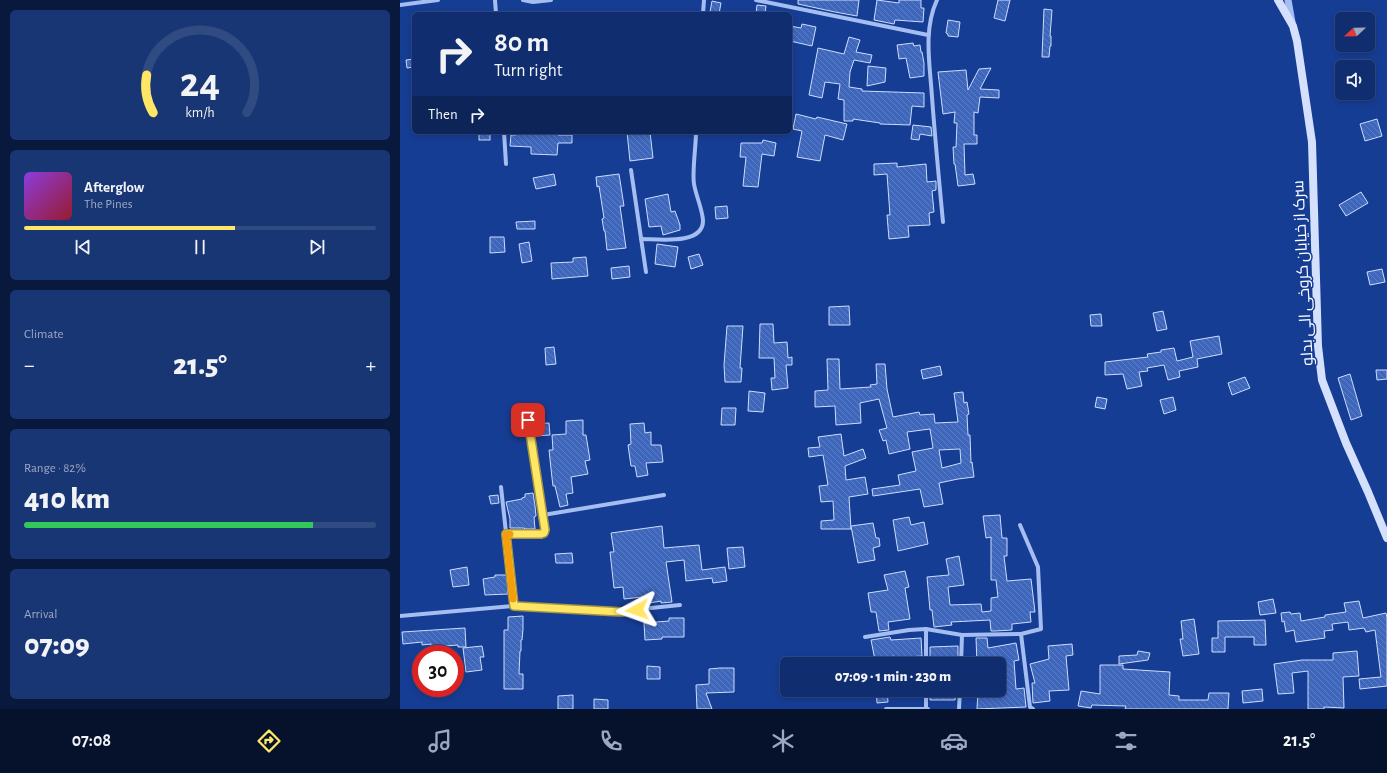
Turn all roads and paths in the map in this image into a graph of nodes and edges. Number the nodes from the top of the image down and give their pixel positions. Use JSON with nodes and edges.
{"nodes":[{"id":1,"x":438,"y":0,"type":"edge"},
{"id":2,"x":495,"y":0,"type":"edge"},
{"id":3,"x":523,"y":0,"type":"edge"},
{"id":4,"x":552,"y":0,"type":"edge"},
{"id":5,"x":704,"y":0,"type":"edge"},
{"id":6,"x":759,"y":0,"type":"edge"},
{"id":7,"x":937,"y":0,"type":"edge"},
{"id":8,"x":1278,"y":0,"type":"edge"},
{"id":9,"x":1288,"y":0,"type":"edge"},
{"id":10,"x":400,"y":5,"type":"edge"},
{"id":11,"x":496,"y":12,"type":"edge"},
{"id":12,"x":703,"y":12,"type":"edge"},
{"id":13,"x":1293,"y":26,"type":"junction"},
{"id":14,"x":928,"y":35,"type":"junction"},
{"id":15,"x":504,"y":134,"type":"edge"},
{"id":16,"x":696,"y":134,"type":"edge"},
{"id":17,"x":506,"y":164,"type":"dead end"},
{"id":18,"x":631,"y":170,"type":"dead end"},
{"id":19,"x":943,"y":222,"type":"dead end"},
{"id":20,"x":641,"y":239,"type":"junction"},
{"id":21,"x":646,"y":272,"type":"dead end"},
{"id":22,"x":528,"y":420,"type":"dead end"},
{"id":23,"x":501,"y":487,"type":"dead end"},
{"id":24,"x":664,"y":495,"type":"dead end"},
{"id":25,"x":543,"y":515,"type":"junction"},
{"id":26,"x":1020,"y":525,"type":"dead end"},
{"id":27,"x":506,"y":534,"type":"junction"},
{"id":28,"x":1387,"y":538,"type":"edge"},
{"id":29,"x":680,"y":605,"type":"dead end"},
{"id":30,"x":514,"y":606,"type":"junction"},
{"id":31,"x":400,"y":616,"type":"edge"},
{"id":32,"x":926,"y":629,"type":"junction"},
{"id":33,"x":1021,"y":634,"type":"junction"},
{"id":34,"x":962,"y":635,"type":"junction"},
{"id":35,"x":865,"y":637,"type":"dead end"},
{"id":36,"x":926,"y":657,"type":"edge"},
{"id":37,"x":961,"y":657,"type":"edge"},
{"id":38,"x":926,"y":697,"type":"edge"},
{"id":39,"x":960,"y":697,"type":"edge"},
{"id":40,"x":886,"y":709,"type":"edge"},
{"id":41,"x":927,"y":709,"type":"edge"},
{"id":42,"x":959,"y":709,"type":"edge"},
{"id":43,"x":1033,"y":709,"type":"edge"}],
"edges":[{"from":1,"to":10,"type":"street"},
{"from":2,"to":11,"type":"street"},
{"from":3,"to":4,"type":"street"},
{"from":5,"to":12,"type":"street"},
{"from":6,"to":14,"type":"street"},
{"from":7,"to":14,"type":"street"},
{"from":8,"to":13,"type":"main road","name":"سرک از خیابان کروخی الی بدلو"},
{"from":9,"to":13,"type":"street"},
{"from":13,"to":28,"type":"main road","name":"سرک از خیابان کروخی الی بدلو"},
{"from":14,"to":19,"type":"street"},
{"from":15,"to":17,"type":"street"},
{"from":16,"to":20,"type":"street"},
{"from":18,"to":20,"type":"street"},
{"from":20,"to":21,"type":"street"},
{"from":22,"to":25,"type":"street"},
{"from":23,"to":27,"type":"street"},
{"from":24,"to":25,"type":"street"},
{"from":25,"to":27,"type":"street"},
{"from":26,"to":33,"type":"street"},
{"from":27,"to":30,"type":"street"},
{"from":29,"to":30,"type":"street"},
{"from":30,"to":31,"type":"street"},
{"from":32,"to":34,"type":"street"},
{"from":32,"to":35,"type":"street"},
{"from":32,"to":36,"type":"street"},
{"from":33,"to":34,"type":"street"},
{"from":33,"to":43,"type":"street"},
{"from":34,"to":37,"type":"street"},
{"from":38,"to":41,"type":"street"},
{"from":39,"to":42,"type":"street"},
{"from":40,"to":41,"type":"street"}]}
